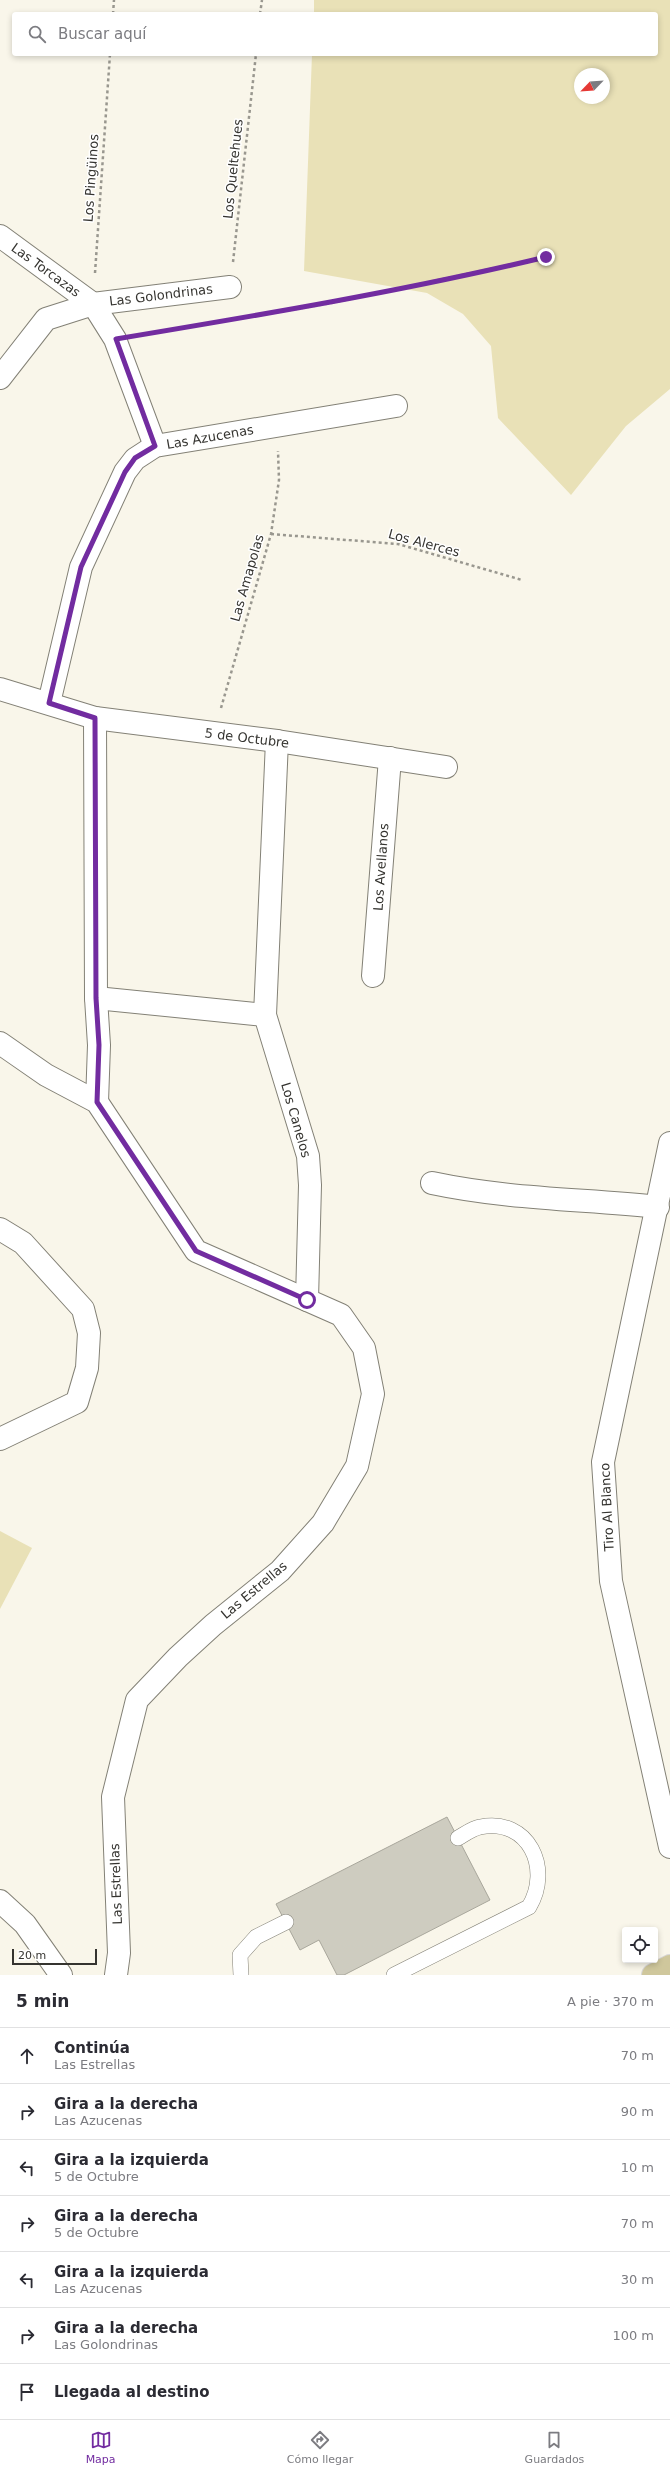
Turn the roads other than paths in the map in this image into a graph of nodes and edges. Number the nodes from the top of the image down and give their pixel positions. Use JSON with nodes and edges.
{"nodes":[{"id":1,"x":0,"y":236,"type":"edge"},
{"id":2,"x":230,"y":286,"type":"road end"},
{"id":3,"x":93,"y":304,"type":"junction"},
{"id":4,"x":0,"y":378,"type":"edge"},
{"id":5,"x":396,"y":406,"type":"dead end"},
{"id":6,"x":155,"y":446,"type":"junction"},
{"id":7,"x":0,"y":689,"type":"edge"},
{"id":8,"x":49,"y":703,"type":"junction"},
{"id":9,"x":95,"y":718,"type":"junction"},
{"id":10,"x":277,"y":741,"type":"junction"},
{"id":11,"x":390,"y":758,"type":"junction"},
{"id":12,"x":446,"y":767,"type":"dead end"},
{"id":13,"x":373,"y":976,"type":"dead end"},
{"id":14,"x":96,"y":998,"type":"junction"},
{"id":15,"x":265,"y":1015,"type":"junction"},
{"id":16,"x":0,"y":1043,"type":"edge"},
{"id":17,"x":97,"y":1102,"type":"junction"},
{"id":18,"x":670,"y":1143,"type":"edge"},
{"id":19,"x":432,"y":1183,"type":"dead end"},
{"id":20,"x":658,"y":1207,"type":"junction"},
{"id":21,"x":0,"y":1229,"type":"edge"},
{"id":22,"x":307,"y":1300,"type":"junction"},
{"id":23,"x":0,"y":1439,"type":"edge"},
{"id":24,"x":458,"y":1838,"type":"dead end"},
{"id":25,"x":670,"y":1847,"type":"edge"},
{"id":26,"x":0,"y":1901,"type":"edge"},
{"id":27,"x":286,"y":1922,"type":"dead end"},
{"id":28,"x":670,"y":1966,"type":"edge"},
{"id":29,"x":61,"y":1975,"type":"edge"},
{"id":30,"x":116,"y":1975,"type":"edge"},
{"id":31,"x":241,"y":1975,"type":"edge"},
{"id":32,"x":394,"y":1975,"type":"edge"},
{"id":33,"x":654,"y":1975,"type":"edge"}],
"edges":[{"from":1,"to":3,"type":"street","name":"Las Torcazas"},
{"from":2,"to":3,"type":"street","name":"Las Golondrinas"},
{"from":3,"to":4,"type":"street","name":"Las Golondrinas"},
{"from":3,"to":6,"type":"street","name":"Las Azucenas"},
{"from":5,"to":6,"type":"street","name":"Las Azucenas"},
{"from":6,"to":8,"type":"street"},
{"from":7,"to":8,"type":"street","name":"5 de Octubre"},
{"from":8,"to":9,"type":"street","name":"5 de Octubre"},
{"from":9,"to":10,"type":"street","name":"5 de Octubre"},
{"from":9,"to":14,"type":"street"},
{"from":10,"to":11,"type":"street","name":"5 de Octubre"},
{"from":10,"to":15,"type":"street","name":"Los Canelos"},
{"from":11,"to":12,"type":"street","name":"5 de Octubre"},
{"from":11,"to":13,"type":"street","name":"Los Avellanos"},
{"from":14,"to":15,"type":"street"},
{"from":14,"to":17,"type":"street"},
{"from":15,"to":22,"type":"street","name":"Los Canelos"},
{"from":16,"to":17,"type":"street","name":"Las Estrellas"},
{"from":17,"to":22,"type":"street","name":"Las Estrellas"},
{"from":18,"to":20,"type":"street","name":"Tiro Al Blanco"},
{"from":19,"to":20,"type":"street"},
{"from":20,"to":25,"type":"street","name":"Tiro Al Blanco"},
{"from":21,"to":23,"type":"street"},
{"from":22,"to":30,"type":"street","name":"Las Estrellas"},
{"from":24,"to":32,"type":"lane"},
{"from":26,"to":29,"type":"street"},
{"from":27,"to":31,"type":"lane"},
{"from":28,"to":33,"type":"main road"}]}
